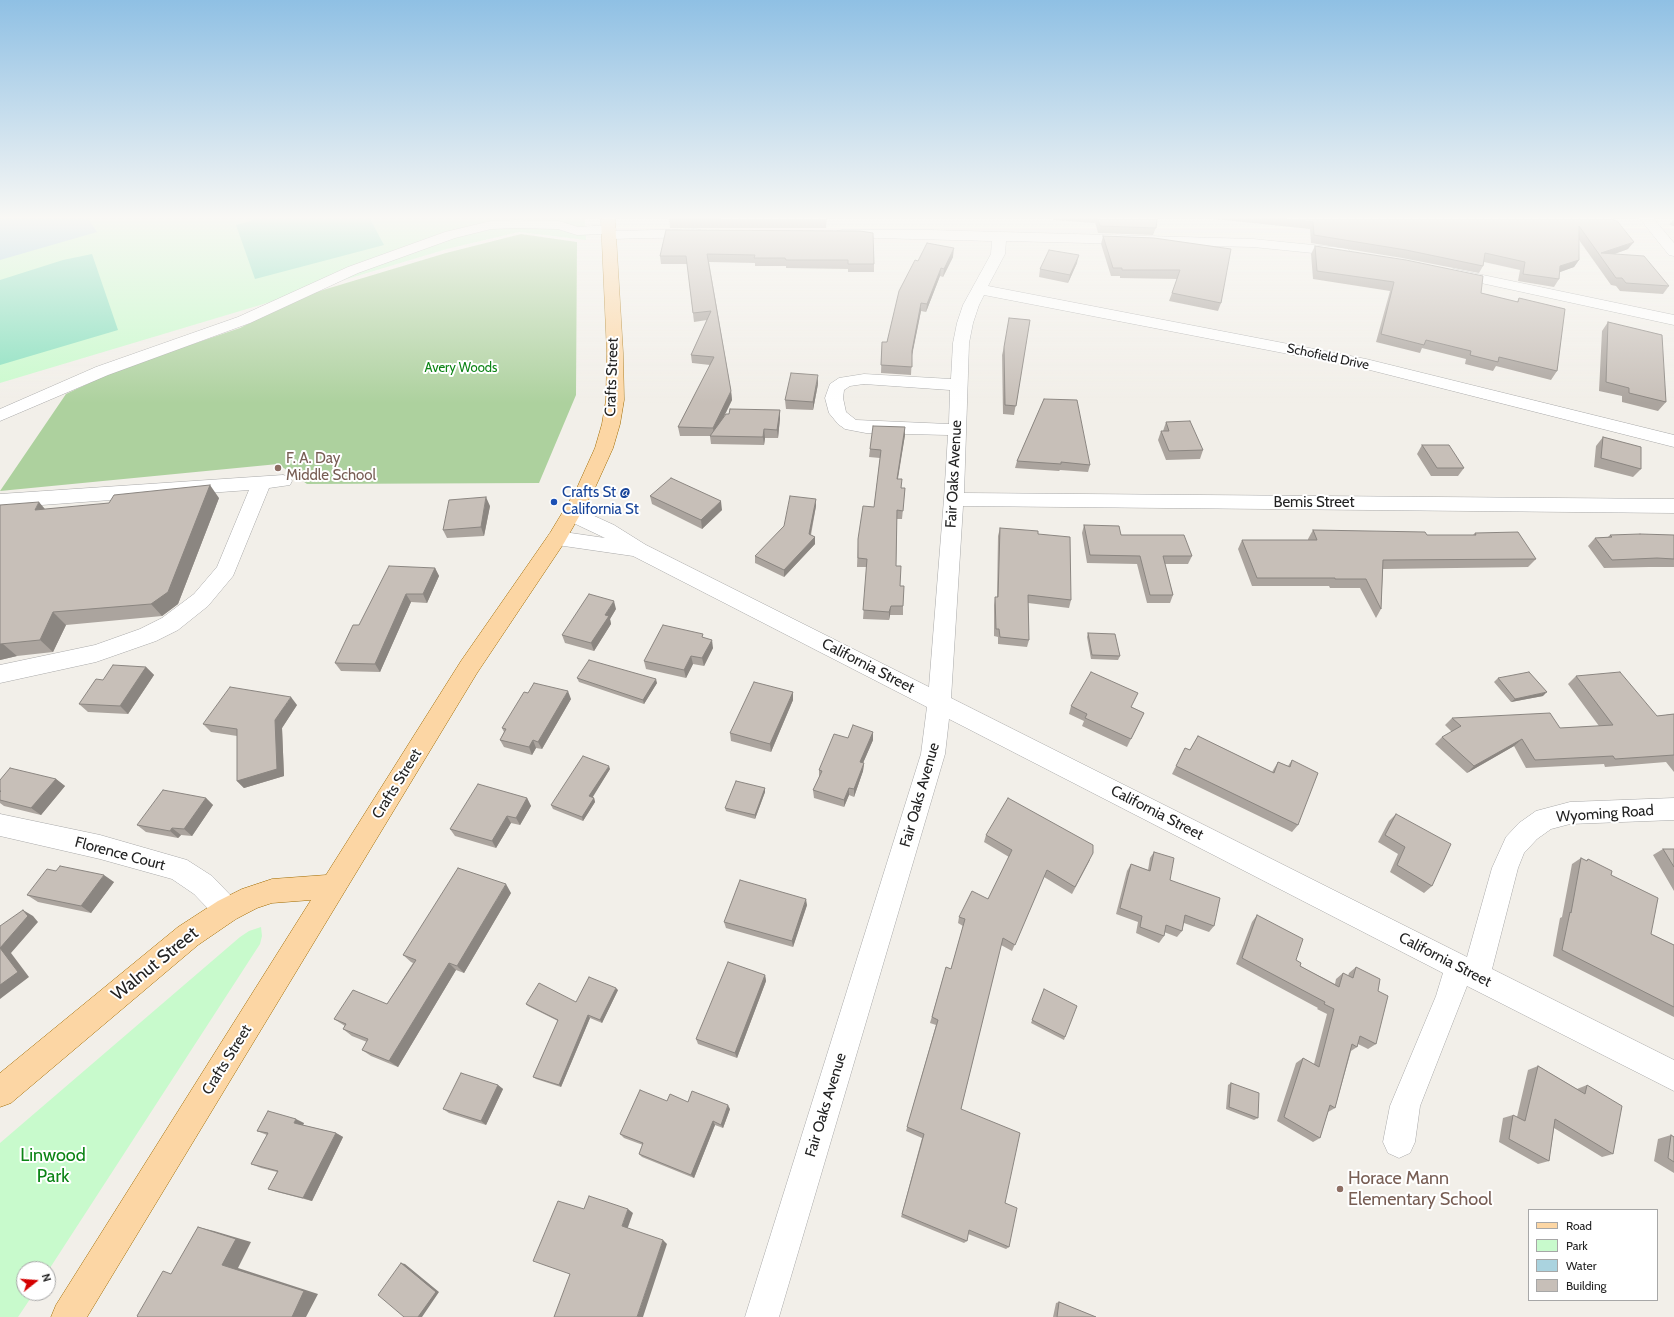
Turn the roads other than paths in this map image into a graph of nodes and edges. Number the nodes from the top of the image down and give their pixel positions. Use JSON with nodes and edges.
{"nodes":[{"id":1,"x":329,"y":280,"type":"edge"},
{"id":2,"x":611,"y":280,"type":"edge"},
{"id":3,"x":984,"y":280,"type":"edge"},
{"id":4,"x":1485,"y":280,"type":"edge"},
{"id":5,"x":979,"y":289,"type":"junction"},
{"id":6,"x":1674,"y":320,"type":"edge"},
{"id":7,"x":959,"y":385,"type":"junction"},
{"id":8,"x":0,"y":416,"type":"edge"},
{"id":9,"x":957,"y":430,"type":"junction"},
{"id":10,"x":1674,"y":441,"type":"edge"},
{"id":11,"x":283,"y":481,"type":"dead end"},
{"id":12,"x":262,"y":482,"type":"junction"},
{"id":13,"x":954,"y":499,"type":"junction"},
{"id":14,"x":0,"y":501,"type":"edge"},
{"id":15,"x":1674,"y":506,"type":"edge"},
{"id":16,"x":572,"y":514,"type":"junction"},
{"id":17,"x":557,"y":538,"type":"junction"},
{"id":18,"x":639,"y":550,"type":"junction"},
{"id":19,"x":0,"y":674,"type":"edge"},
{"id":20,"x":939,"y":703,"type":"junction"},
{"id":21,"x":1674,"y":809,"type":"edge"},
{"id":22,"x":0,"y":825,"type":"edge"},
{"id":23,"x":334,"y":887,"type":"junction"},
{"id":24,"x":227,"y":910,"type":"junction"},
{"id":25,"x":1468,"y":971,"type":"junction"},
{"id":26,"x":1674,"y":1076,"type":"edge"},
{"id":27,"x":0,"y":1092,"type":"edge"},
{"id":28,"x":1399,"y":1142,"type":"dead end"},
{"id":29,"x":68,"y":1317,"type":"edge"},
{"id":30,"x":762,"y":1317,"type":"edge"}],
"edges":[{"from":1,"to":8,"type":"street"},
{"from":2,"to":16,"type":"main road","name":"Crafts Street"},
{"from":3,"to":5,"type":"street","name":"Fair Oaks Avenue"},
{"from":4,"to":6,"type":"street"},
{"from":5,"to":7,"type":"street","name":"Fair Oaks Avenue"},
{"from":5,"to":10,"type":"street","name":"Schofield Drive"},
{"from":7,"to":9,"type":"street","name":"Fair Oaks Avenue"},
{"from":7,"to":9,"type":"street"},
{"from":9,"to":13,"type":"street","name":"Fair Oaks Avenue"},
{"from":11,"to":12,"type":"street"},
{"from":12,"to":14,"type":"street"},
{"from":12,"to":19,"type":"street"},
{"from":13,"to":15,"type":"street","name":"Bemis Street"},
{"from":13,"to":20,"type":"street","name":"Fair Oaks Avenue"},
{"from":16,"to":17,"type":"main road","name":"Crafts Street"},
{"from":16,"to":18,"type":"street","name":"California Street"},
{"from":17,"to":18,"type":"street","name":"California Street"},
{"from":17,"to":23,"type":"main road","name":"Crafts Street"},
{"from":18,"to":20,"type":"street","name":"California Street"},
{"from":20,"to":25,"type":"street","name":"California Street"},
{"from":20,"to":30,"type":"street","name":"Fair Oaks Avenue"},
{"from":21,"to":25,"type":"street","name":"Wyoming Road"},
{"from":22,"to":24,"type":"street","name":"Florence Court"},
{"from":23,"to":24,"type":"main road","name":"Walnut Street"},
{"from":23,"to":29,"type":"main road","name":"Crafts Street"},
{"from":24,"to":27,"type":"main road","name":"Walnut Street"},
{"from":25,"to":26,"type":"street","name":"California Street"},
{"from":25,"to":28,"type":"street","name":"Wyoming Road"}]}
